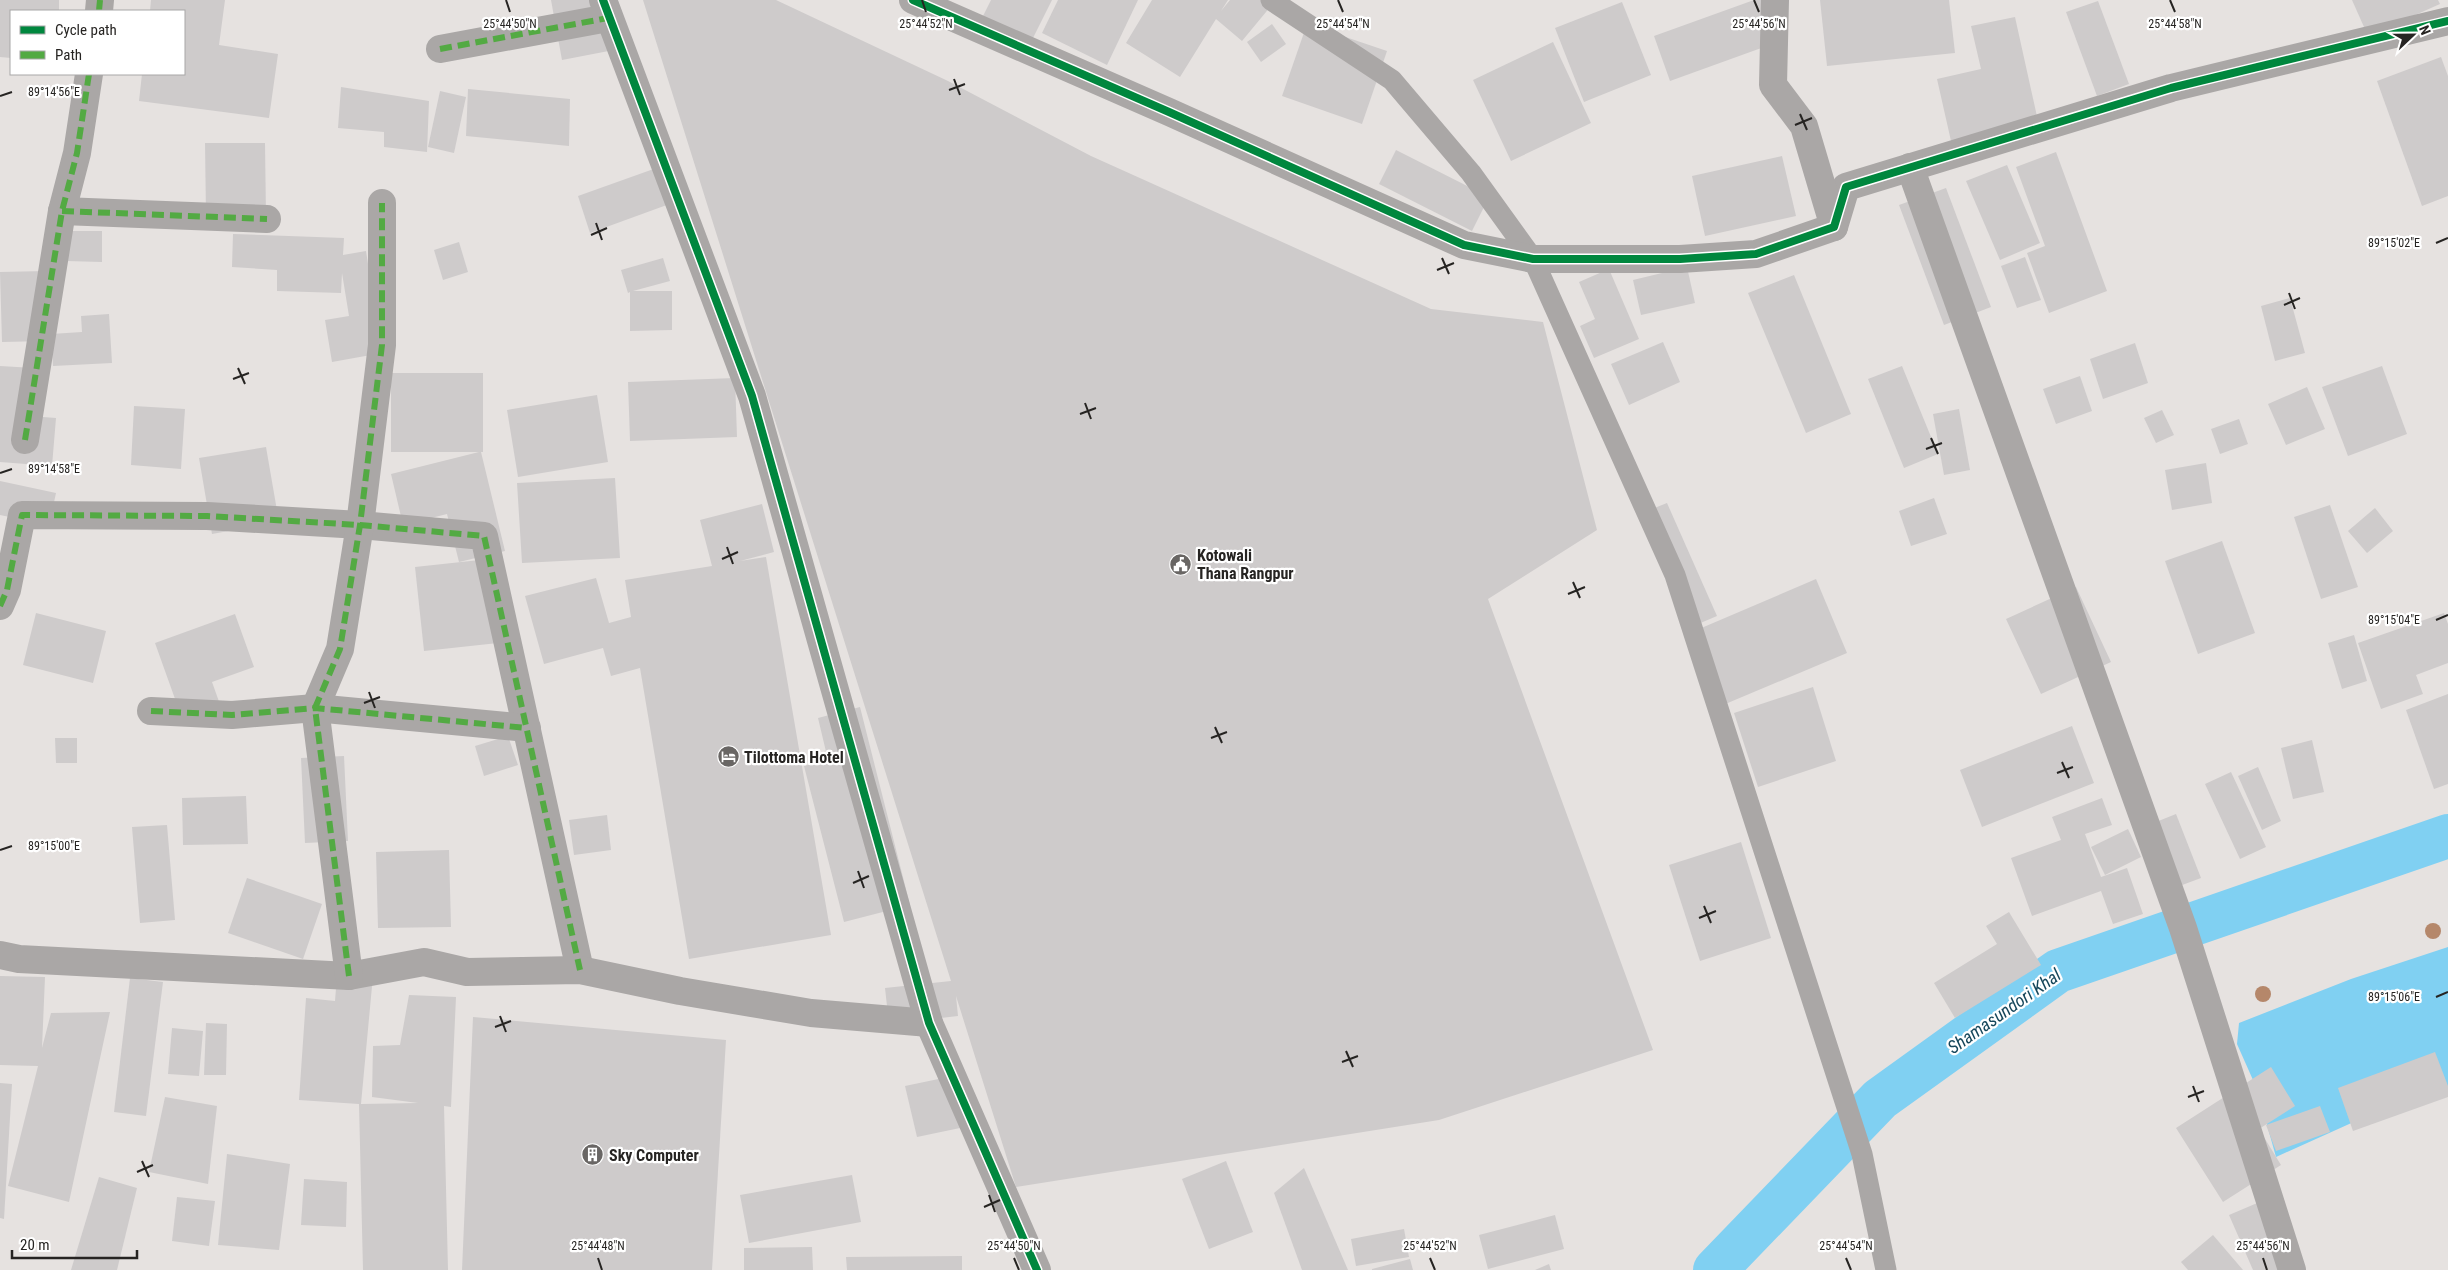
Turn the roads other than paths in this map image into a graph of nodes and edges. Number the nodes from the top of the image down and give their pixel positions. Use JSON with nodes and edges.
{"nodes":[{"id":1,"x":913,"y":0,"type":"edge"},
{"id":2,"x":1271,"y":0,"type":"edge"},
{"id":3,"x":1775,"y":0,"type":"edge"},
{"id":4,"x":606,"y":9,"type":"edge"},
{"id":5,"x":2448,"y":21,"type":"edge"},
{"id":6,"x":440,"y":49,"type":"dead end"},
{"id":7,"x":89,"y":75,"type":"edge"},
{"id":8,"x":1910,"y":167,"type":"junction"},
{"id":9,"x":382,"y":203,"type":"dead end"},
{"id":10,"x":62,"y":211,"type":"junction"},
{"id":11,"x":267,"y":219,"type":"dead end"},
{"id":12,"x":1834,"y":227,"type":"junction"},
{"id":13,"x":1533,"y":259,"type":"junction"},
{"id":14,"x":25,"y":440,"type":"dead end"},
{"id":15,"x":360,"y":525,"type":"junction"},
{"id":16,"x":0,"y":606,"type":"edge"},
{"id":17,"x":315,"y":708,"type":"junction"},
{"id":18,"x":151,"y":711,"type":"dead end"},
{"id":19,"x":527,"y":728,"type":"junction"},
{"id":20,"x":0,"y":955,"type":"edge"},
{"id":21,"x":580,"y":970,"type":"junction"},
{"id":22,"x":349,"y":976,"type":"junction"},
{"id":23,"x":929,"y":1023,"type":"junction"},
{"id":24,"x":1037,"y":1270,"type":"edge"},
{"id":25,"x":1886,"y":1270,"type":"edge"},
{"id":26,"x":2292,"y":1270,"type":"edge"}],
"edges":[{"from":1,"to":13,"type":"street"},
{"from":2,"to":13,"type":"lane"},
{"from":3,"to":12,"type":"street"},
{"from":4,"to":6,"type":"street"},
{"from":4,"to":23,"type":"street"},
{"from":5,"to":8,"type":"street"},
{"from":7,"to":10,"type":"street"},
{"from":8,"to":12,"type":"street"},
{"from":8,"to":26,"type":"street"},
{"from":9,"to":15,"type":"street"},
{"from":10,"to":11,"type":"street"},
{"from":10,"to":14,"type":"street"},
{"from":12,"to":13,"type":"street"},
{"from":13,"to":25,"type":"lane"},
{"from":15,"to":16,"type":"street"},
{"from":15,"to":17,"type":"street"},
{"from":15,"to":19,"type":"street"},
{"from":17,"to":18,"type":"street"},
{"from":17,"to":19,"type":"street"},
{"from":17,"to":22,"type":"street"},
{"from":19,"to":21,"type":"street"},
{"from":20,"to":22,"type":"street"},
{"from":21,"to":22,"type":"street"},
{"from":21,"to":23,"type":"street"},
{"from":23,"to":24,"type":"street"}]}
